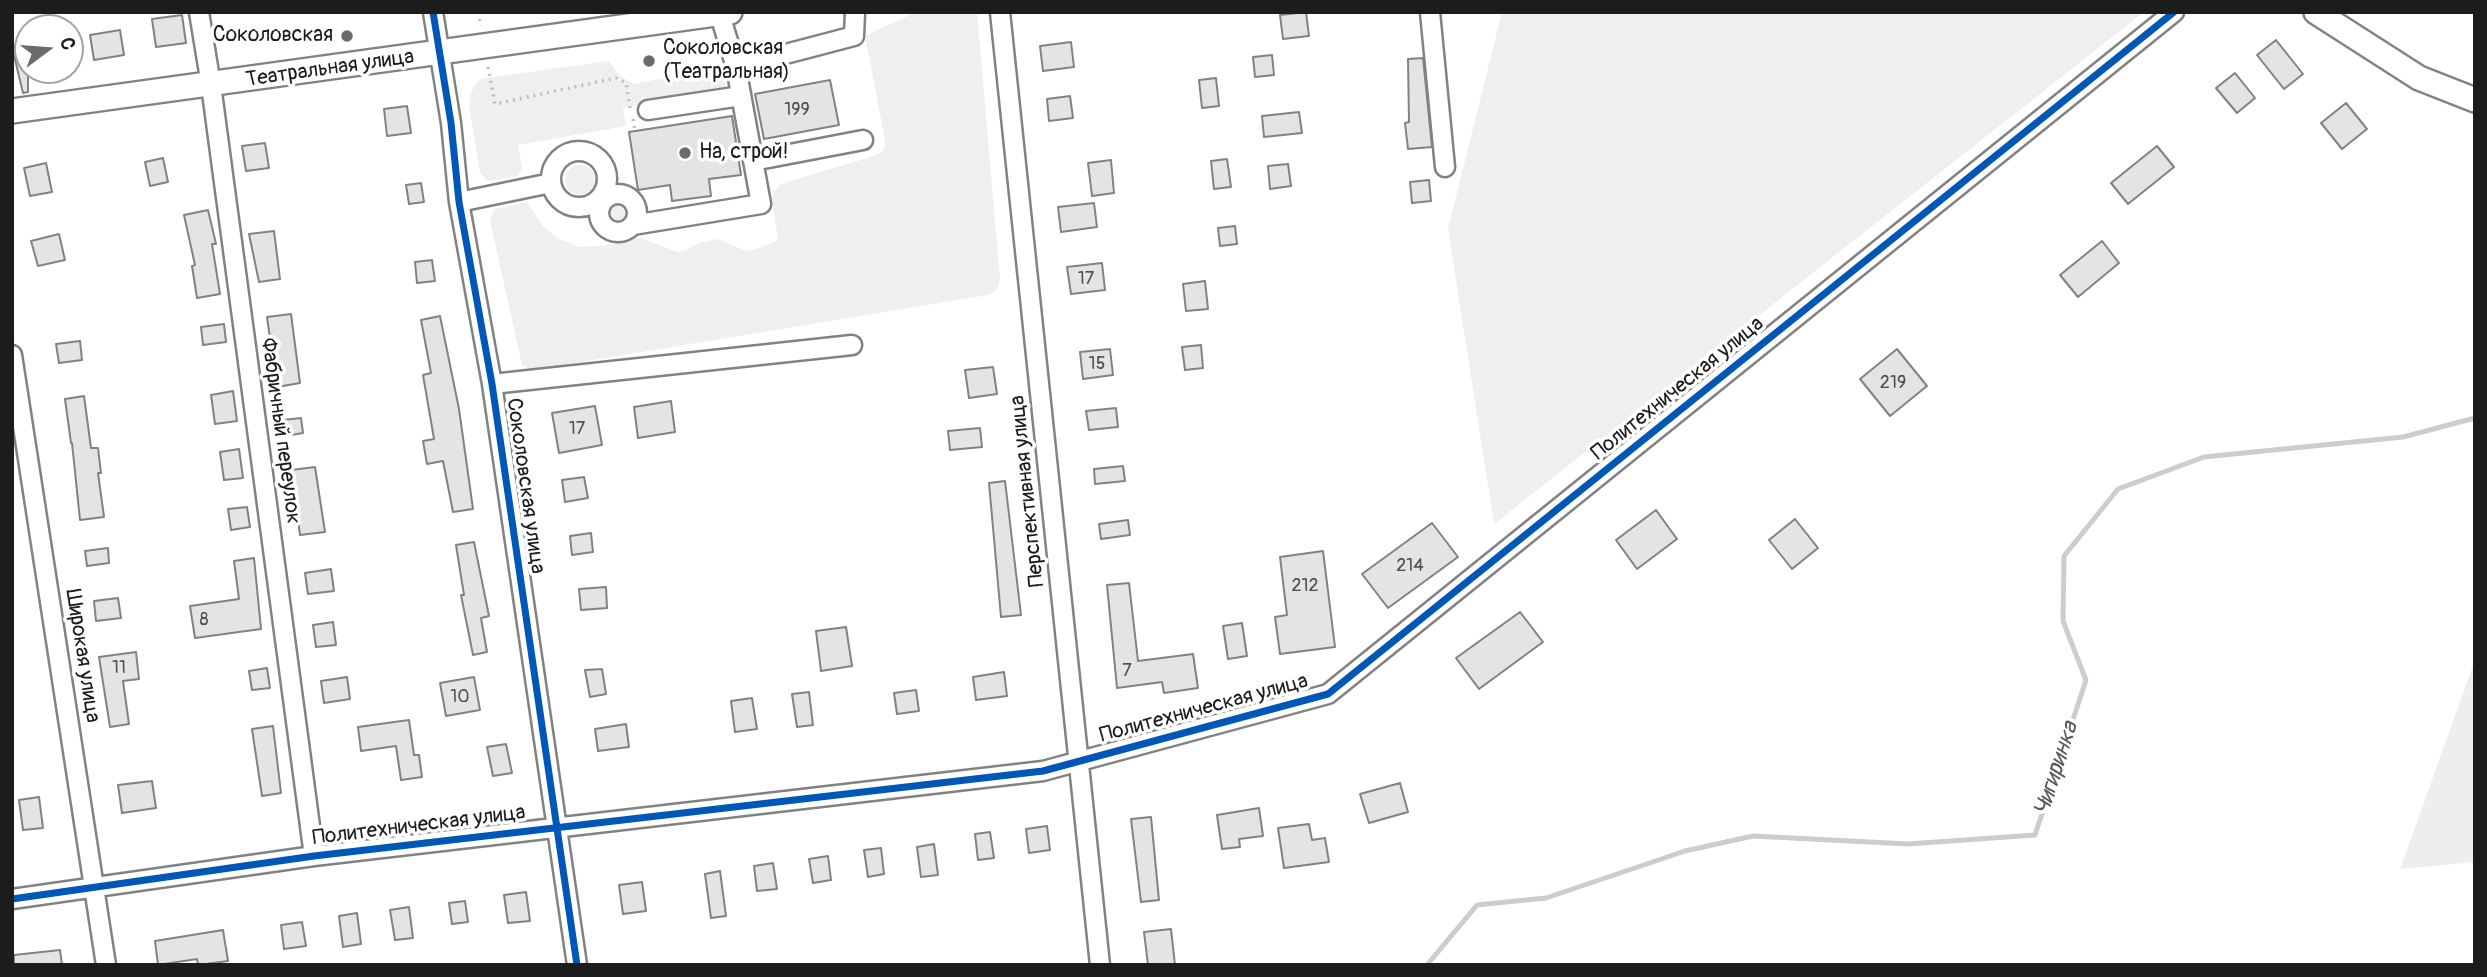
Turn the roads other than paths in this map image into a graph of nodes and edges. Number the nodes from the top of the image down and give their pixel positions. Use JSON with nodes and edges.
{"nodes":[{"id":1,"x":199,"y":12,"type":"edge"},
{"id":2,"x":433,"y":12,"type":"edge"},
{"id":3,"x":855,"y":12,"type":"edge"},
{"id":4,"x":1000,"y":12,"type":"edge"},
{"id":5,"x":1430,"y":12,"type":"edge"},
{"id":6,"x":2174,"y":12,"type":"edge"},
{"id":7,"x":2316,"y":12,"type":"edge"},
{"id":8,"x":723,"y":13,"type":"edge"},
{"id":9,"x":439,"y":54,"type":"junction"},
{"id":10,"x":736,"y":67,"type":"junction"},
{"id":11,"x":211,"y":85,"type":"junction"},
{"id":12,"x":741,"y":96,"type":"junction"},
{"id":13,"x":2475,"y":100,"type":"edge"},
{"id":14,"x":648,"y":110,"type":"dead end"},
{"id":15,"x":12,"y":111,"type":"edge"},
{"id":16,"x":863,"y":140,"type":"dead end"},
{"id":17,"x":753,"y":161,"type":"junction"},
{"id":18,"x":1446,"y":167,"type":"dead end"},
{"id":19,"x":551,"y":183,"type":"junction"},
{"id":20,"x":459,"y":202,"type":"junction"},
{"id":21,"x":583,"y":207,"type":"junction"},
{"id":22,"x":601,"y":223,"type":"junction"},
{"id":23,"x":633,"y":225,"type":"junction"},
{"id":24,"x":852,"y":345,"type":"dead end"},
{"id":25,"x":12,"y":355,"type":"edge"},
{"id":26,"x":492,"y":384,"type":"junction"},
{"id":27,"x":1080,"y":761,"type":"junction"},
{"id":28,"x":557,"y":827,"type":"junction"},
{"id":29,"x":314,"y":856,"type":"junction"},
{"id":30,"x":94,"y":887,"type":"junction"},
{"id":31,"x":12,"y":899,"type":"edge"},
{"id":32,"x":106,"y":965,"type":"edge"},
{"id":33,"x":577,"y":965,"type":"edge"},
{"id":34,"x":1100,"y":965,"type":"edge"}],
"edges":[{"from":1,"to":11,"type":"street","name":"Фабричный переулок"},
{"from":2,"to":9,"type":"street","name":"Соколовская улица"},
{"from":3,"to":10,"type":"street"},
{"from":4,"to":27,"type":"street","name":"Перспективная улица"},
{"from":5,"to":18,"type":"street"},
{"from":6,"to":27,"type":"street","name":"Политехническая улица"},
{"from":7,"to":13,"type":"main road"},
{"from":8,"to":9,"type":"main road","name":"Театральная улица"},
{"from":8,"to":10,"type":"street"},
{"from":9,"to":11,"type":"main road","name":"Театральная улица"},
{"from":9,"to":20,"type":"street","name":"Соколовская улица"},
{"from":10,"to":12,"type":"street"},
{"from":11,"to":15,"type":"main road","name":"Театральная улица"},
{"from":11,"to":29,"type":"street","name":"Фабричный переулок"},
{"from":12,"to":14,"type":"street"},
{"from":12,"to":17,"type":"street"},
{"from":16,"to":17,"type":"street"},
{"from":17,"to":23,"type":"street"},
{"from":19,"to":20,"type":"street"},
{"from":19,"to":21,"type":"street"},
{"from":19,"to":21,"type":"street"},
{"from":20,"to":26,"type":"street","name":"Соколовская улица"},
{"from":21,"to":22,"type":"street"},
{"from":22,"to":23,"type":"street"},
{"from":22,"to":23,"type":"street"},
{"from":24,"to":26,"type":"street"},
{"from":25,"to":30,"type":"street","name":"Широкая улица"},
{"from":26,"to":28,"type":"street","name":"Соколовская улица"},
{"from":27,"to":28,"type":"street","name":"Политехническая улица"},
{"from":27,"to":34,"type":"street","name":"Перспективная улица"},
{"from":28,"to":29,"type":"street","name":"Политехническая улица"},
{"from":28,"to":33,"type":"street","name":"Соколовская улица"},
{"from":29,"to":30,"type":"street","name":"Политехническая улица"},
{"from":30,"to":31,"type":"street","name":"Политехническая улица"},
{"from":30,"to":32,"type":"street","name":"Широкая улица"}]}
